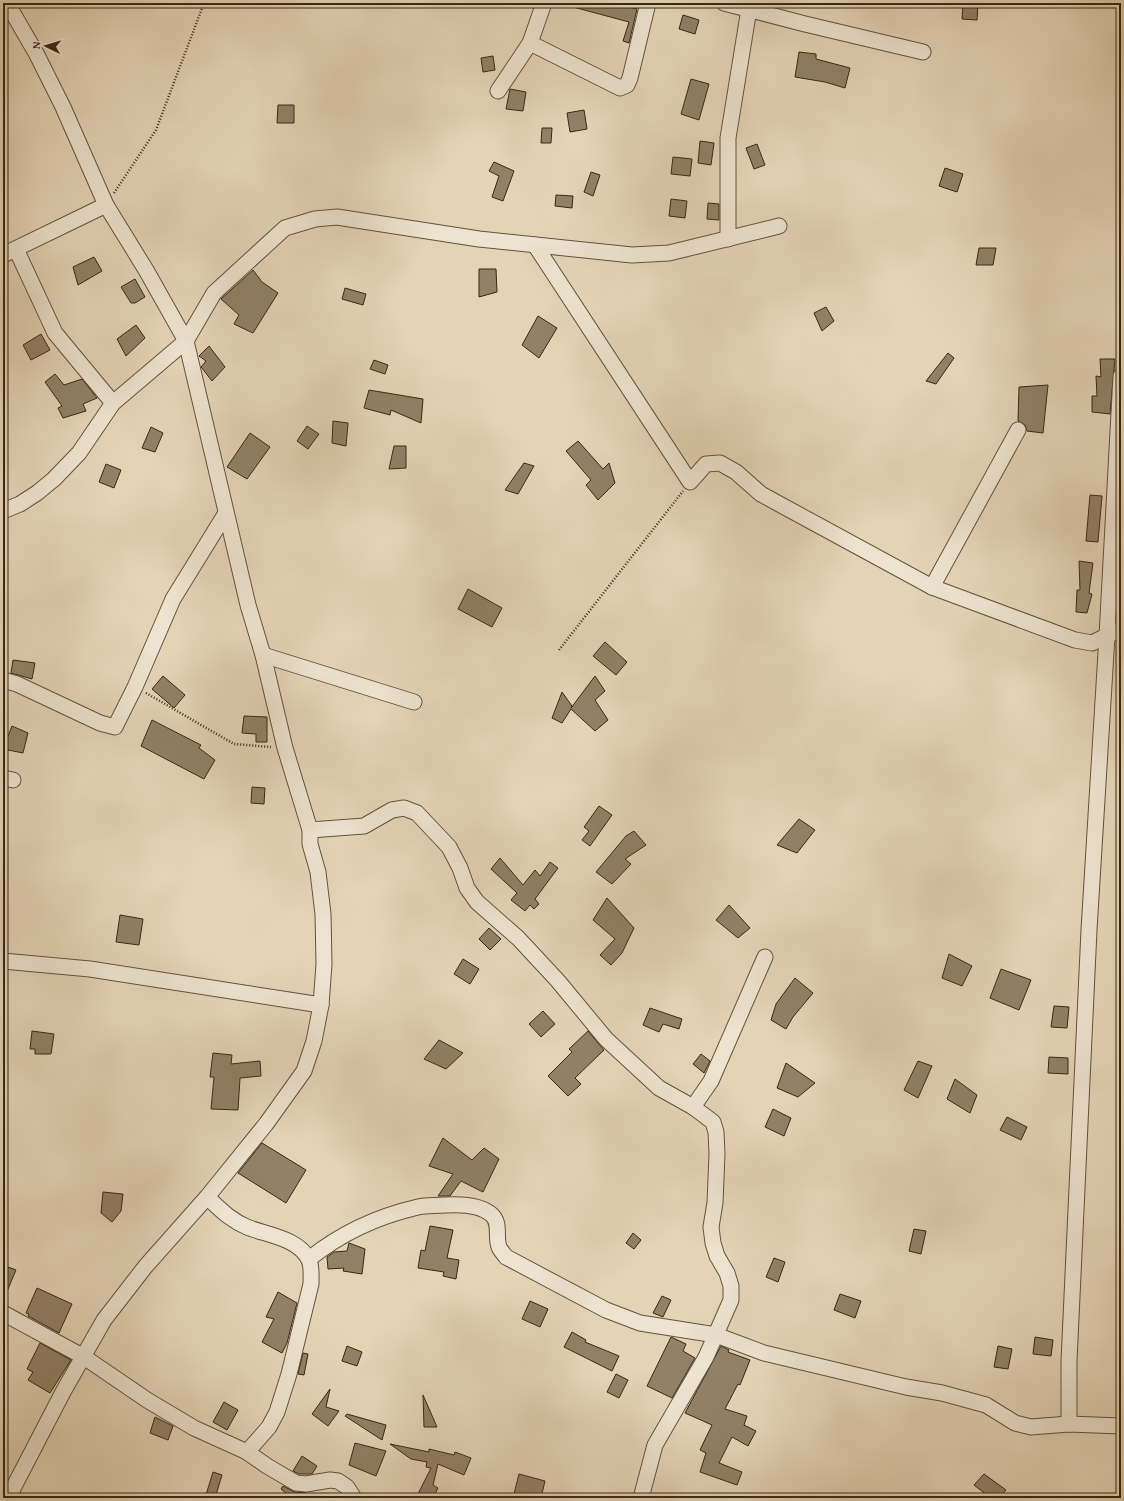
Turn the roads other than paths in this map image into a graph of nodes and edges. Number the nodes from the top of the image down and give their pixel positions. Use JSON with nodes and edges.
{"nodes":[{"id":1,"x":6,"y":3,"type":"edge"},
{"id":2,"x":544,"y":3,"type":"edge"},
{"id":3,"x":648,"y":3,"type":"edge"},
{"id":4,"x":724,"y":3,"type":"edge"},
{"id":5,"x":749,"y":9,"type":"junction"},
{"id":6,"x":530,"y":43,"type":"junction"},
{"id":7,"x":923,"y":52,"type":"dead end"},
{"id":8,"x":498,"y":91,"type":"dead end"},
{"id":9,"x":106,"y":205,"type":"junction"},
{"id":10,"x":779,"y":226,"type":"dead end"},
{"id":11,"x":728,"y":240,"type":"junction"},
{"id":12,"x":535,"y":245,"type":"junction"},
{"id":13,"x":9,"y":252,"type":"edge"},
{"id":14,"x":186,"y":341,"type":"junction"},
{"id":15,"x":1121,"y":376,"type":"edge"},
{"id":16,"x":113,"y":403,"type":"junction"},
{"id":17,"x":1018,"y":430,"type":"dead end"},
{"id":18,"x":3,"y":512,"type":"edge"},
{"id":19,"x":226,"y":513,"type":"junction"},
{"id":20,"x":932,"y":587,"type":"junction"},
{"id":21,"x":1121,"y":629,"type":"edge"},
{"id":22,"x":1107,"y":636,"type":"junction"},
{"id":23,"x":263,"y":655,"type":"junction"},
{"id":24,"x":3,"y":680,"type":"edge"},
{"id":25,"x":414,"y":702,"type":"dead end"},
{"id":26,"x":310,"y":830,"type":"junction"},
{"id":27,"x":765,"y":958,"type":"dead end"},
{"id":28,"x":3,"y":961,"type":"edge"},
{"id":29,"x":321,"y":1005,"type":"junction"},
{"id":30,"x":693,"y":1107,"type":"junction"},
{"id":31,"x":207,"y":1197,"type":"junction"},
{"id":32,"x":309,"y":1259,"type":"junction"},
{"id":33,"x":3,"y":1313,"type":"edge"},
{"id":34,"x":716,"y":1335,"type":"junction"},
{"id":35,"x":84,"y":1357,"type":"junction"},
{"id":36,"x":1069,"y":1424,"type":"junction"},
{"id":37,"x":1121,"y":1426,"type":"edge"},
{"id":38,"x":247,"y":1452,"type":"junction"},
{"id":39,"x":8,"y":1498,"type":"edge"},
{"id":40,"x":354,"y":1498,"type":"edge"},
{"id":41,"x":641,"y":1498,"type":"edge"}],
"edges":[{"from":1,"to":9,"type":"street"},
{"from":2,"to":6,"type":"street"},
{"from":3,"to":6,"type":"street"},
{"from":4,"to":5,"type":"street"},
{"from":5,"to":7,"type":"street"},
{"from":5,"to":11,"type":"street"},
{"from":6,"to":8,"type":"street"},
{"from":9,"to":13,"type":"street"},
{"from":9,"to":14,"type":"street"},
{"from":10,"to":11,"type":"street"},
{"from":11,"to":12,"type":"street"},
{"from":12,"to":14,"type":"street"},
{"from":12,"to":20,"type":"street"},
{"from":13,"to":16,"type":"street"},
{"from":14,"to":16,"type":"street"},
{"from":14,"to":19,"type":"street"},
{"from":15,"to":22,"type":"street"},
{"from":16,"to":18,"type":"street"},
{"from":17,"to":20,"type":"street"},
{"from":19,"to":23,"type":"street"},
{"from":19,"to":24,"type":"street"},
{"from":20,"to":22,"type":"street"},
{"from":21,"to":22,"type":"street"},
{"from":22,"to":36,"type":"street"},
{"from":23,"to":25,"type":"street"},
{"from":23,"to":26,"type":"street"},
{"from":26,"to":29,"type":"street"},
{"from":26,"to":30,"type":"street"},
{"from":27,"to":30,"type":"street"},
{"from":28,"to":29,"type":"street"},
{"from":29,"to":31,"type":"street"},
{"from":30,"to":34,"type":"street"},
{"from":31,"to":32,"type":"street"},
{"from":31,"to":35,"type":"street"},
{"from":32,"to":34,"type":"street"},
{"from":32,"to":38,"type":"street"},
{"from":33,"to":35,"type":"street"},
{"from":34,"to":36,"type":"street"},
{"from":34,"to":41,"type":"street"},
{"from":35,"to":38,"type":"street"},
{"from":35,"to":39,"type":"street"},
{"from":36,"to":37,"type":"street"},
{"from":38,"to":40,"type":"street"}]}
